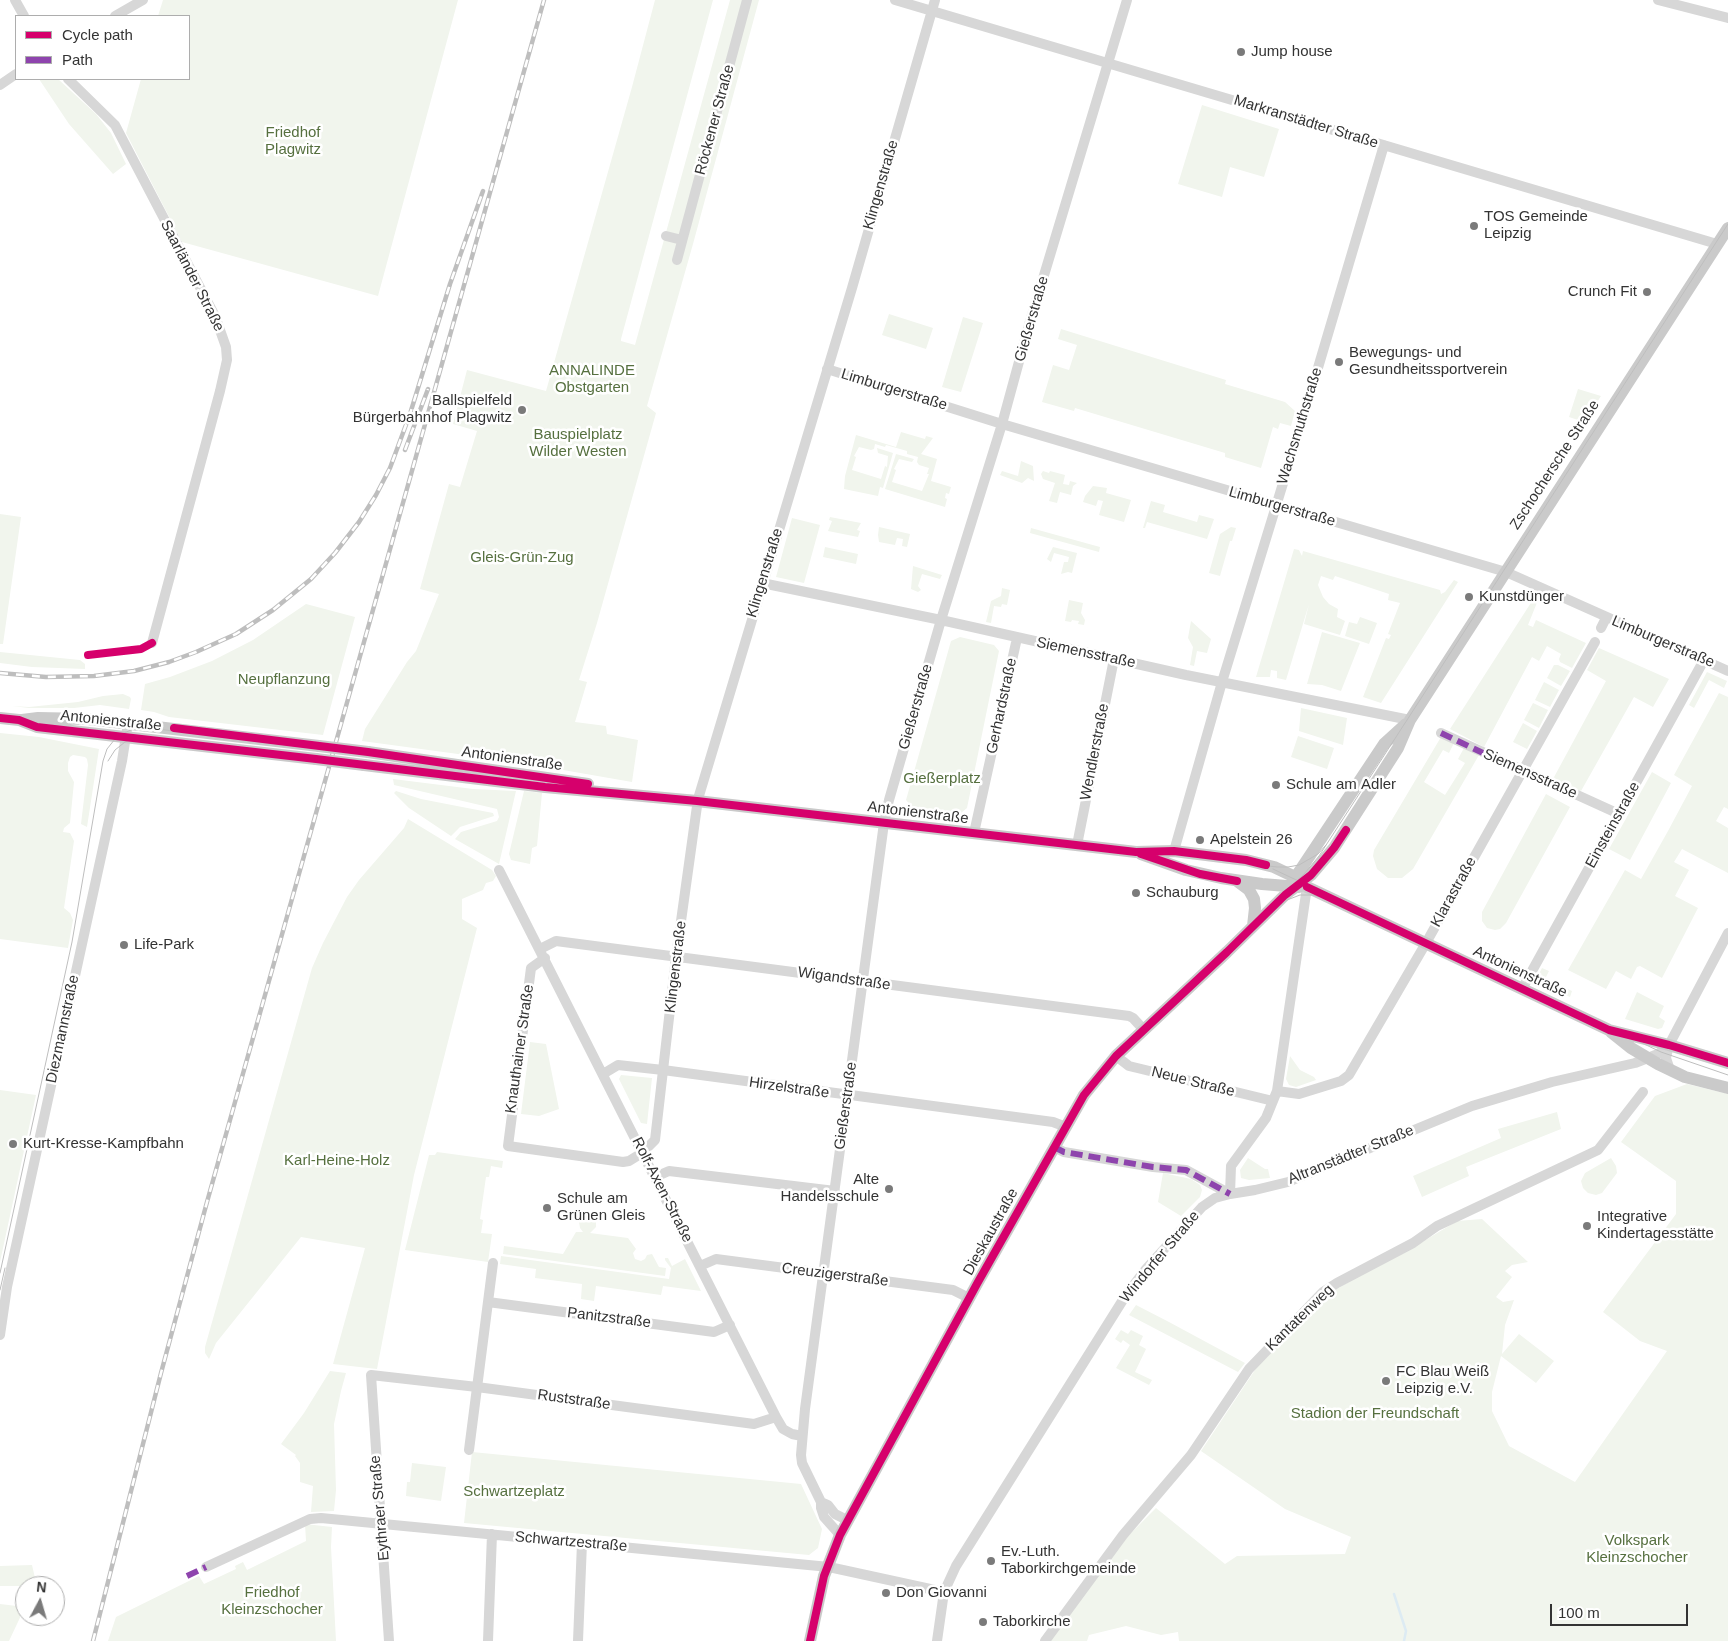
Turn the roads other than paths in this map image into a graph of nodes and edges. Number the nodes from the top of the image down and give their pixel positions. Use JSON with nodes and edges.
{"nodes":[{"id":1,"x":15,"y":0,"type":"edge"},
{"id":2,"x":143,"y":0,"type":"edge"},
{"id":3,"x":747,"y":0,"type":"edge"},
{"id":4,"x":896,"y":0,"type":"edge"},
{"id":5,"x":1127,"y":0,"type":"edge"},
{"id":6,"x":1658,"y":0,"type":"edge"},
{"id":7,"x":934,"y":5,"type":"edge"},
{"id":8,"x":23,"y":15,"type":"edge"},
{"id":9,"x":117,"y":15,"type":"edge"},
{"id":10,"x":1728,"y":18,"type":"edge"},
{"id":11,"x":1108,"y":63,"type":"junction"},
{"id":12,"x":15,"y":75,"type":"edge"},
{"id":13,"x":69,"y":80,"type":"edge"},
{"id":14,"x":0,"y":85,"type":"edge"},
{"id":15,"x":1384,"y":145,"type":"junction"},
{"id":16,"x":1728,"y":228,"type":"edge"},
{"id":17,"x":666,"y":236,"type":"dead end"},
{"id":18,"x":682,"y":240,"type":"junction"},
{"id":19,"x":1717,"y":244,"type":"junction"},
{"id":20,"x":677,"y":260,"type":"dead end"},
{"id":21,"x":827,"y":369,"type":"junction"},
{"id":22,"x":1002,"y":424,"type":"junction"},
{"id":23,"x":1276,"y":505,"type":"junction"},
{"id":24,"x":1506,"y":572,"type":"junction"},
{"id":25,"x":762,"y":583,"type":"junction"},
{"id":26,"x":1606,"y":618,"type":"junction"},
{"id":27,"x":941,"y":620,"type":"junction"},
{"id":28,"x":1601,"y":628,"type":"dead end"},
{"id":29,"x":1016,"y":638,"type":"junction"},
{"id":30,"x":1595,"y":642,"type":"dead end"},
{"id":31,"x":152,"y":643,"type":"dead end"},
{"id":32,"x":1114,"y":659,"type":"junction"},
{"id":33,"x":1704,"y":660,"type":"junction"},
{"id":34,"x":1728,"y":671,"type":"edge"},
{"id":35,"x":1222,"y":682,"type":"junction"},
{"id":36,"x":0,"y":718,"type":"edge"},
{"id":37,"x":19,"y":720,"type":"junction"},
{"id":38,"x":1410,"y":720,"type":"junction"},
{"id":39,"x":128,"y":723,"type":"junction"},
{"id":40,"x":1441,"y":733,"type":"dead end"},
{"id":41,"x":126,"y":737,"type":"junction"},
{"id":42,"x":1522,"y":771,"type":"junction"},
{"id":43,"x":514,"y":778,"type":"junction"},
{"id":44,"x":697,"y":801,"type":"junction"},
{"id":45,"x":1620,"y":814,"type":"junction"},
{"id":46,"x":884,"y":823,"type":"junction"},
{"id":47,"x":974,"y":833,"type":"junction"},
{"id":48,"x":1076,"y":846,"type":"junction"},
{"id":49,"x":1174,"y":851,"type":"junction"},
{"id":50,"x":1136,"y":852,"type":"junction"},
{"id":51,"x":499,"y":870,"type":"dead end"},
{"id":52,"x":1237,"y":881,"type":"junction"},
{"id":53,"x":1298,"y":884,"type":"junction"},
{"id":54,"x":1253,"y":926,"type":"junction"},
{"id":55,"x":1728,"y":933,"type":"edge"},
{"id":56,"x":1426,"y":943,"type":"junction"},
{"id":57,"x":542,"y":953,"type":"junction"},
{"id":58,"x":676,"y":957,"type":"junction"},
{"id":59,"x":862,"y":982,"type":"junction"},
{"id":60,"x":1522,"y":988,"type":"junction"},
{"id":61,"x":1144,"y":1030,"type":"junction"},
{"id":62,"x":1609,"y":1030,"type":"junction"},
{"id":63,"x":1669,"y":1045,"type":"junction"},
{"id":64,"x":1116,"y":1056,"type":"junction"},
{"id":65,"x":1647,"y":1058,"type":"junction"},
{"id":66,"x":1728,"y":1063,"type":"edge"},
{"id":67,"x":663,"y":1070,"type":"junction"},
{"id":68,"x":1670,"y":1070,"type":"junction"},
{"id":69,"x":603,"y":1074,"type":"junction"},
{"id":70,"x":1728,"y":1088,"type":"edge"},
{"id":71,"x":1643,"y":1092,"type":"dead end"},
{"id":72,"x":848,"y":1095,"type":"junction"},
{"id":73,"x":1275,"y":1096,"type":"junction"},
{"id":74,"x":1066,"y":1127,"type":"junction"},
{"id":75,"x":1054,"y":1147,"type":"junction"},
{"id":76,"x":642,"y":1153,"type":"junction"},
{"id":77,"x":655,"y":1177,"type":"junction"},
{"id":78,"x":835,"y":1191,"type":"junction"},
{"id":79,"x":1230,"y":1194,"type":"junction"},
{"id":80,"x":492,"y":1263,"type":"dead end"},
{"id":81,"x":700,"y":1266,"type":"junction"},
{"id":82,"x":824,"y":1274,"type":"junction"},
{"id":83,"x":969,"y":1298,"type":"junction"},
{"id":84,"x":488,"y":1302,"type":"junction"},
{"id":85,"x":730,"y":1325,"type":"junction"},
{"id":86,"x":1,"y":1329,"type":"edge"},
{"id":87,"x":371,"y":1375,"type":"joint"},
{"id":88,"x":477,"y":1387,"type":"junction"},
{"id":89,"x":776,"y":1417,"type":"junction"},
{"id":90,"x":802,"y":1436,"type":"junction"},
{"id":91,"x":469,"y":1450,"type":"dead end"},
{"id":92,"x":821,"y":1502,"type":"junction"},
{"id":93,"x":847,"y":1520,"type":"junction"},
{"id":94,"x":381,"y":1523,"type":"junction"},
{"id":95,"x":492,"y":1534,"type":"junction"},
{"id":96,"x":840,"y":1535,"type":"junction"},
{"id":97,"x":582,"y":1543,"type":"junction"},
{"id":98,"x":827,"y":1566,"type":"junction"},
{"id":99,"x":206,"y":1567,"type":"dead end"},
{"id":100,"x":944,"y":1592,"type":"junction"},
{"id":101,"x":389,"y":1641,"type":"edge"},
{"id":102,"x":488,"y":1641,"type":"edge"},
{"id":103,"x":578,"y":1641,"type":"edge"},
{"id":104,"x":810,"y":1641,"type":"edge"},
{"id":105,"x":937,"y":1641,"type":"edge"},
{"id":106,"x":1045,"y":1641,"type":"edge"}],
"edges":[{"from":1,"to":8,"type":"street"},
{"from":2,"to":9,"type":"street"},
{"from":3,"to":18,"type":"street","name":"Röckener Straße"},
{"from":4,"to":7,"type":"street","name":"Markranstädter Straße"},
{"from":5,"to":11,"type":"street","name":"Gießerstraße"},
{"from":6,"to":10,"type":"street"},
{"from":7,"to":11,"type":"street","name":"Markranstädter Straße"},
{"from":7,"to":21,"type":"street","name":"Klingenstraße"},
{"from":11,"to":15,"type":"street","name":"Markranstädter Straße"},
{"from":11,"to":22,"type":"street","name":"Gießerstraße"},
{"from":12,"to":14,"type":"street"},
{"from":13,"to":31,"type":"street","name":"Saarländer Straße"},
{"from":15,"to":19,"type":"street","name":"Markranstädter Straße"},
{"from":15,"to":23,"type":"street","name":"Wachsmuthstraße"},
{"from":16,"to":19,"type":"main road","name":"Zschochersche Straße"},
{"from":17,"to":18,"type":"street"},
{"from":18,"to":20,"type":"street","name":"Röckener Straße"},
{"from":19,"to":24,"type":"main road","name":"Zschochersche Straße"},
{"from":21,"to":22,"type":"street","name":"Limburgerstraße"},
{"from":21,"to":25,"type":"street","name":"Klingenstraße"},
{"from":22,"to":23,"type":"street","name":"Limburgerstraße"},
{"from":22,"to":27,"type":"street","name":"Gießerstraße"},
{"from":23,"to":24,"type":"street","name":"Limburgerstraße"},
{"from":23,"to":35,"type":"street","name":"Wachsmuthstraße"},
{"from":24,"to":26,"type":"street","name":"Limburgerstraße"},
{"from":24,"to":38,"type":"main road","name":"Zschochersche Straße"},
{"from":25,"to":27,"type":"street","name":"Siemensstraße"},
{"from":25,"to":44,"type":"street","name":"Klingenstraße"},
{"from":26,"to":28,"type":"street"},
{"from":26,"to":33,"type":"street","name":"Limburgerstraße"},
{"from":27,"to":29,"type":"street","name":"Siemensstraße"},
{"from":27,"to":46,"type":"street","name":"Gießerstraße"},
{"from":29,"to":32,"type":"street","name":"Siemensstraße"},
{"from":29,"to":47,"type":"street","name":"Gerhardstraße"},
{"from":30,"to":42,"type":"street","name":"Klarastraße"},
{"from":32,"to":35,"type":"street","name":"Siemensstraße"},
{"from":32,"to":48,"type":"street","name":"Wendlerstraße"},
{"from":33,"to":34,"type":"street","name":"Limburgerstraße"},
{"from":33,"to":45,"type":"street","name":"Einsteinstraße"},
{"from":35,"to":38,"type":"street","name":"Siemensstraße"},
{"from":35,"to":49,"type":"street","name":"Wachsmuthstraße"},
{"from":36,"to":37,"type":"main road","name":"Antonienstraße"},
{"from":37,"to":39,"type":"main road","name":"Antonienstraße"},
{"from":37,"to":41,"type":"main road","name":"Antonienstraße"},
{"from":38,"to":53,"type":"main road","name":"Zschochersche Straße"},
{"from":38,"to":53,"type":"main road","name":"Zschochersche Straße"},
{"from":39,"to":41,"type":"street","name":"Diezmannstraße"},
{"from":39,"to":43,"type":"main road","name":"Antonienstraße","bridge":true},
{"from":40,"to":42,"type":"street","name":"Siemensstraße"},
{"from":41,"to":43,"type":"main road","name":"Antonienstraße","bridge":true},
{"from":41,"to":86,"type":"street","name":"Diezmannstraße"},
{"from":42,"to":45,"type":"street","name":"Siemensstraße"},
{"from":42,"to":56,"type":"street","name":"Klarastraße"},
{"from":43,"to":44,"type":"main road","name":"Antonienstraße"},
{"from":44,"to":46,"type":"main road","name":"Antonienstraße"},
{"from":44,"to":58,"type":"street","name":"Klingenstraße"},
{"from":45,"to":60,"type":"street","name":"Einsteinstraße"},
{"from":46,"to":47,"type":"main road","name":"Antonienstraße"},
{"from":46,"to":59,"type":"street","name":"Gießerstraße"},
{"from":47,"to":48,"type":"main road","name":"Antonienstraße"},
{"from":48,"to":50,"type":"main road","name":"Antonienstraße"},
{"from":49,"to":50,"type":"main road","name":"Antonienstraße"},
{"from":49,"to":53,"type":"main road","name":"Antonienstraße"},
{"from":50,"to":52,"type":"main road","name":"Antonienstraße"},
{"from":51,"to":57,"type":"street","name":"Rolf-Axen-Straße"},
{"from":52,"to":53,"type":"main road","name":"Antonienstraße"},
{"from":52,"to":54,"type":"main road"},
{"from":53,"to":54,"type":"main road","name":"Dieskaustraße"},
{"from":53,"to":56,"type":"main road","name":"Antonienstraße"},
{"from":53,"to":73,"type":"street"},
{"from":54,"to":61,"type":"main road","name":"Dieskaustraße"},
{"from":55,"to":63,"type":"street"},
{"from":56,"to":60,"type":"main road","name":"Antonienstraße"},
{"from":56,"to":73,"type":"street","name":"Klarastraße"},
{"from":57,"to":58,"type":"street","name":"Wigandstraße"},
{"from":57,"to":69,"type":"street","name":"Rolf-Axen-Straße"},
{"from":57,"to":76,"type":"street","name":"Knauthainer Straße"},
{"from":58,"to":59,"type":"street","name":"Wigandstraße"},
{"from":58,"to":67,"type":"street","name":"Klingenstraße"},
{"from":59,"to":61,"type":"street","name":"Wigandstraße"},
{"from":59,"to":72,"type":"street","name":"Gießerstraße"},
{"from":60,"to":62,"type":"main road","name":"Antonienstraße"},
{"from":61,"to":64,"type":"main road","name":"Dieskaustraße"},
{"from":62,"to":63,"type":"main road","name":"Antonienstraße"},
{"from":62,"to":65,"type":"main road","name":"Antonienstraße"},
{"from":63,"to":65,"type":"street","name":"Altranstädter Straße"},
{"from":63,"to":66,"type":"main road","name":"Antonienstraße"},
{"from":63,"to":68,"type":"street"},
{"from":64,"to":73,"type":"street","name":"Neue Straße"},
{"from":64,"to":74,"type":"main road","name":"Dieskaustraße"},
{"from":65,"to":68,"type":"main road","name":"Antonienstraße"},
{"from":65,"to":79,"type":"street","name":"Altranstädter Straße"},
{"from":67,"to":69,"type":"street","name":"Hirzelstraße"},
{"from":67,"to":72,"type":"street","name":"Hirzelstraße"},
{"from":67,"to":76,"type":"street","name":"Klingenstraße"},
{"from":68,"to":70,"type":"main road","name":"Antonienstraße"},
{"from":69,"to":76,"type":"street","name":"Rolf-Axen-Straße"},
{"from":71,"to":106,"type":"street","name":"Kantatenweg"},
{"from":72,"to":74,"type":"street","name":"Hirzelstraße"},
{"from":72,"to":78,"type":"street","name":"Gießerstraße"},
{"from":73,"to":79,"type":"street"},
{"from":74,"to":75,"type":"main road","name":"Dieskaustraße"},
{"from":75,"to":79,"type":"street"},
{"from":75,"to":83,"type":"main road","name":"Dieskaustraße"},
{"from":76,"to":77,"type":"street","name":"Rolf-Axen-Straße"},
{"from":77,"to":78,"type":"street"},
{"from":77,"to":81,"type":"street","name":"Rolf-Axen-Straße"},
{"from":78,"to":82,"type":"street","name":"Gießerstraße"},
{"from":79,"to":100,"type":"street","name":"Windorfer Straße"},
{"from":80,"to":84,"type":"street"},
{"from":81,"to":82,"type":"street","name":"Creuzigerstraße"},
{"from":81,"to":85,"type":"street","name":"Rolf-Axen-Straße"},
{"from":82,"to":83,"type":"street","name":"Creuzigerstraße"},
{"from":82,"to":90,"type":"street","name":"Gießerstraße"},
{"from":83,"to":93,"type":"main road","name":"Dieskaustraße"},
{"from":84,"to":85,"type":"street","name":"Panitzstraße"},
{"from":84,"to":88,"type":"street"},
{"from":85,"to":89,"type":"street","name":"Rolf-Axen-Straße"},
{"from":87,"to":88,"type":"street","name":"Ruststraße"},
{"from":87,"to":94,"type":"street","name":"Eythraer Straße"},
{"from":88,"to":89,"type":"street","name":"Ruststraße"},
{"from":88,"to":91,"type":"street"},
{"from":89,"to":90,"type":"street","name":"Rolf-Axen-Straße"},
{"from":90,"to":92,"type":"street"},
{"from":92,"to":93,"type":"street"},
{"from":92,"to":96,"type":"street"},
{"from":93,"to":96,"type":"main road","name":"Dieskaustraße"},
{"from":94,"to":95,"type":"street","name":"Schwartzestraße"},
{"from":94,"to":99,"type":"street","name":"Schwartzestraße"},
{"from":94,"to":101,"type":"street","name":"Eythraer Straße"},
{"from":95,"to":97,"type":"street","name":"Schwartzestraße"},
{"from":95,"to":102,"type":"street"},
{"from":96,"to":98,"type":"main road","name":"Dieskaustraße"},
{"from":97,"to":98,"type":"street","name":"Schwartzestraße"},
{"from":97,"to":103,"type":"street"},
{"from":98,"to":100,"type":"street","name":"Schwartzestraße"},
{"from":98,"to":104,"type":"main road","name":"Dieskaustraße"},
{"from":100,"to":105,"type":"street","name":"Windorfer Straße"}]}
